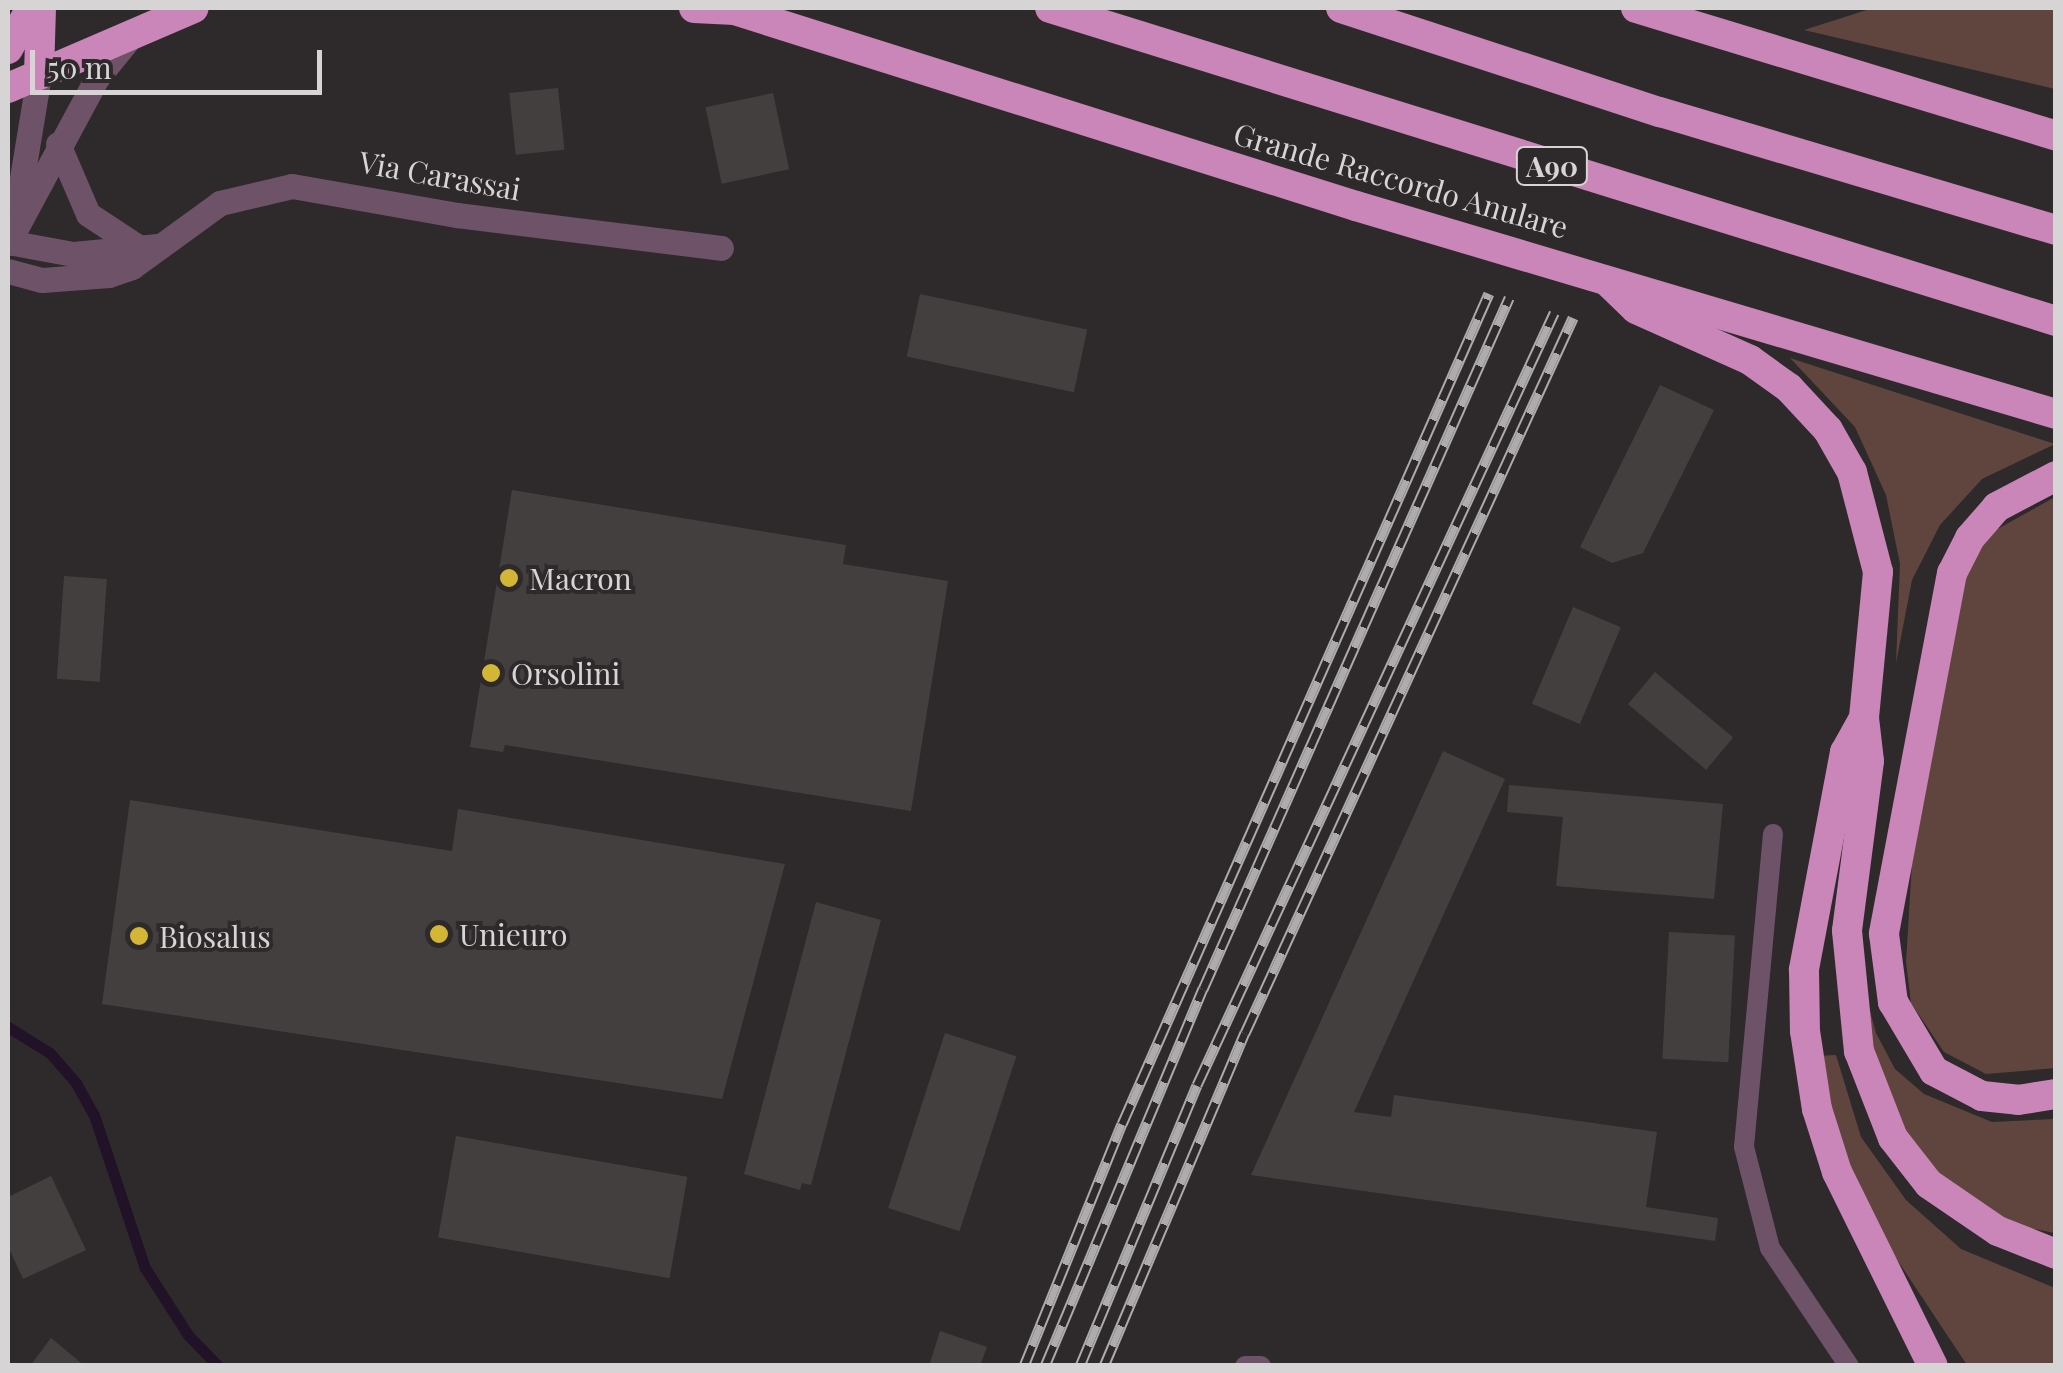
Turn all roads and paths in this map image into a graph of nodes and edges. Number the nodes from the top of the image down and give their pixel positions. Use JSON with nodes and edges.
{"nodes":[{"id":1,"x":31,"y":8,"type":"edge"},
{"id":2,"x":41,"y":8,"type":"edge"},
{"id":3,"x":194,"y":8,"type":"edge"},
{"id":4,"x":694,"y":8,"type":"edge"},
{"id":5,"x":1050,"y":8,"type":"edge"},
{"id":6,"x":1341,"y":8,"type":"edge"},
{"id":7,"x":1636,"y":8,"type":"edge"},
{"id":8,"x":731,"y":9,"type":"edge"},
{"id":9,"x":131,"y":36,"type":"junction"},
{"id":10,"x":8,"y":49,"type":"edge"},
{"id":11,"x":39,"y":75,"type":"junction"},
{"id":12,"x":8,"y":88,"type":"edge"},
{"id":13,"x":2056,"y":136,"type":"edge"},
{"id":14,"x":58,"y":144,"type":"junction"},
{"id":15,"x":2056,"y":230,"type":"edge"},
{"id":16,"x":15,"y":239,"type":"edge"},
{"id":17,"x":152,"y":247,"type":"junction"},
{"id":18,"x":721,"y":248,"type":"dead end"},
{"id":19,"x":14,"y":274,"type":"edge"},
{"id":20,"x":1601,"y":276,"type":"junction"},
{"id":21,"x":2056,"y":321,"type":"edge"},
{"id":22,"x":2056,"y":414,"type":"edge"},
{"id":23,"x":2056,"y":476,"type":"edge"},
{"id":24,"x":1864,"y":718,"type":"junction"},
{"id":25,"x":1773,"y":834,"type":"dead end"},
{"id":26,"x":2056,"y":1094,"type":"edge"},
{"id":27,"x":2052,"y":1253,"type":"edge"},
{"id":28,"x":1245,"y":1366,"type":"edge"},
{"id":29,"x":1261,"y":1366,"type":"edge"},
{"id":30,"x":1849,"y":1366,"type":"edge"},
{"id":31,"x":1933,"y":1366,"type":"edge"}],
"edges":[{"from":1,"to":10,"type":"highway"},
{"from":2,"to":11,"type":"highway"},
{"from":3,"to":9,"type":"highway"},
{"from":4,"to":8,"type":"highway","name":"Grande Raccordo Anulare"},
{"from":5,"to":21,"type":"highway","name":"Grande Raccordo Anulare","number":"A90"},
{"from":6,"to":15,"type":"highway"},
{"from":7,"to":13,"type":"highway"},
{"from":8,"to":20,"type":"highway","name":"Grande Raccordo Anulare"},
{"from":9,"to":11,"type":"highway"},
{"from":9,"to":14,"type":"street"},
{"from":11,"to":12,"type":"highway"},
{"from":11,"to":16,"type":"street"},
{"from":14,"to":16,"type":"street"},
{"from":14,"to":17,"type":"street"},
{"from":16,"to":17,"type":"street"},
{"from":17,"to":18,"type":"street","name":"Via Carassai"},
{"from":17,"to":19,"type":"street","name":"Via Carassai"},
{"from":20,"to":22,"type":"highway","name":"Grande Raccordo Anulare"},
{"from":20,"to":24,"type":"highway"},
{"from":23,"to":26,"type":"highway"},
{"from":24,"to":27,"type":"highway"},
{"from":24,"to":31,"type":"highway"},
{"from":25,"to":30,"type":"lane"},
{"from":28,"to":29,"type":"lane"}]}
